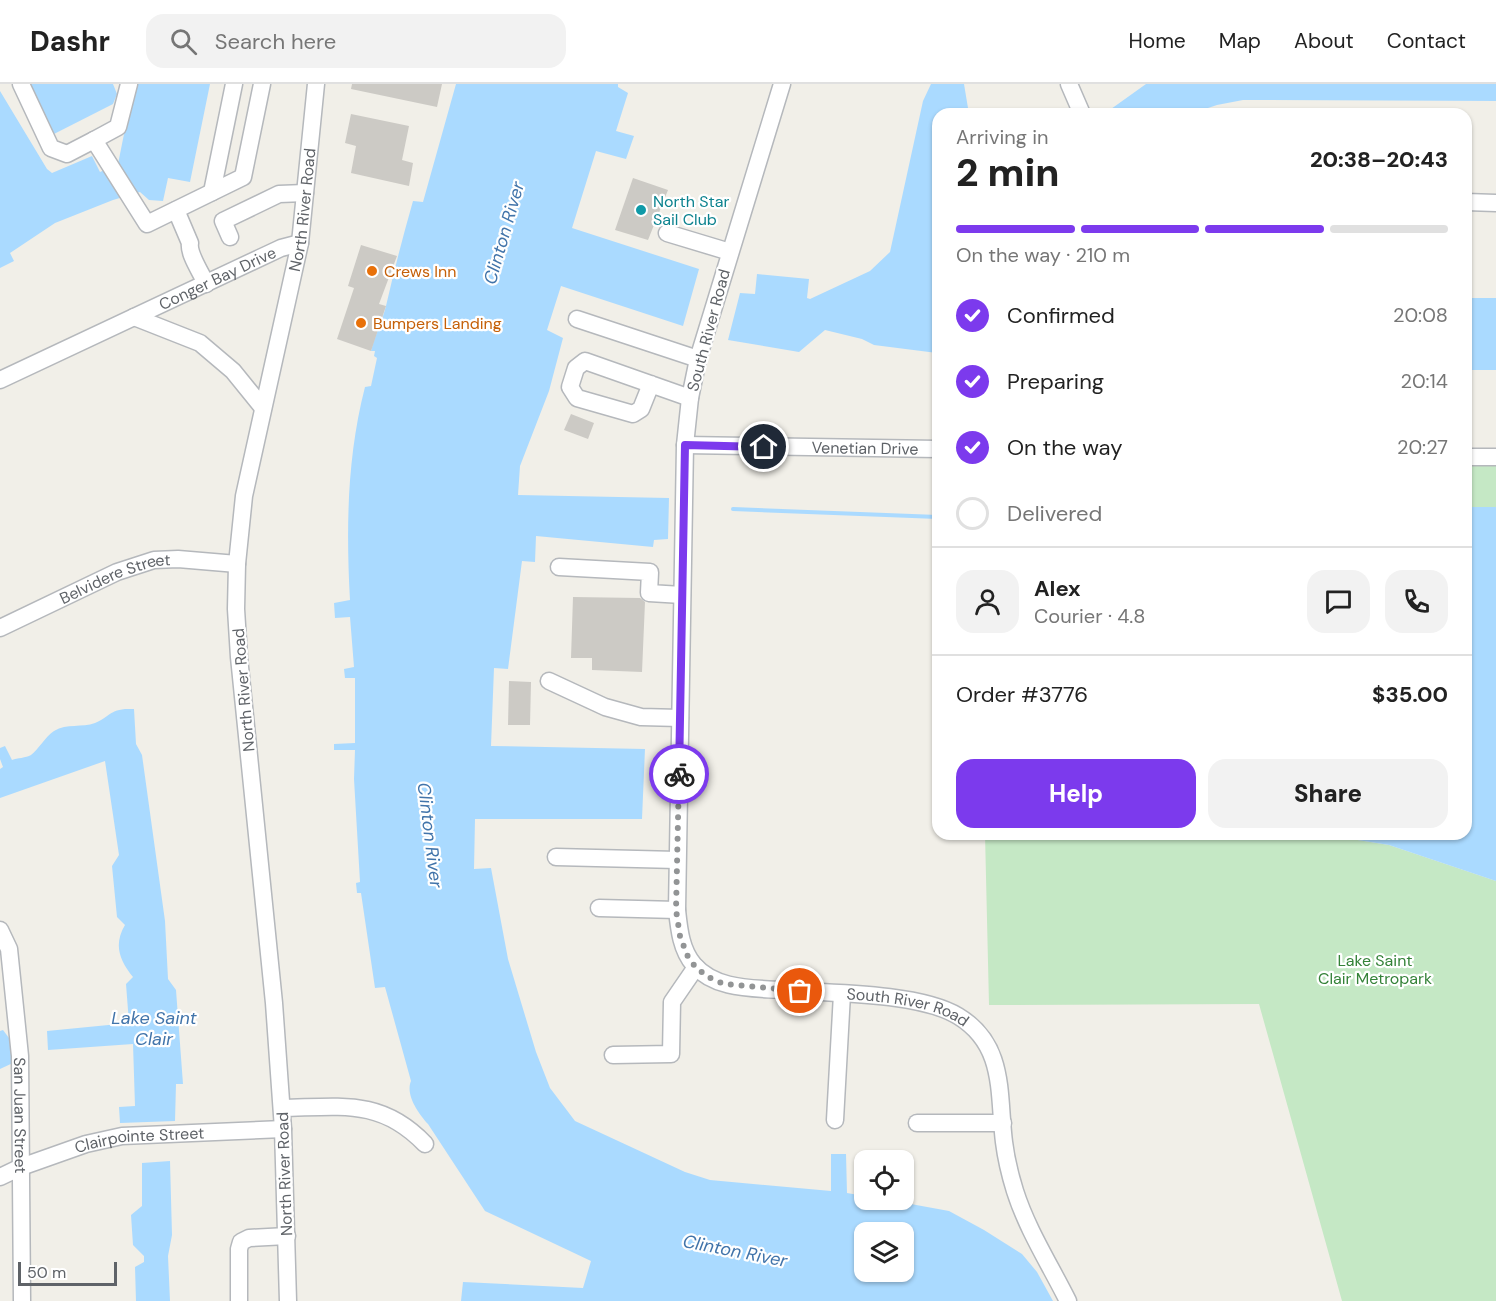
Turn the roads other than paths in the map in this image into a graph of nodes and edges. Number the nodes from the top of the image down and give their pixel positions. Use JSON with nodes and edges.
{"nodes":[{"id":1,"x":21,"y":84,"type":"edge"},
{"id":2,"x":129,"y":84,"type":"edge"},
{"id":3,"x":234,"y":84,"type":"edge"},
{"id":4,"x":262,"y":84,"type":"edge"},
{"id":5,"x":316,"y":84,"type":"edge"},
{"id":6,"x":782,"y":84,"type":"edge"},
{"id":7,"x":1069,"y":84,"type":"edge"},
{"id":8,"x":1079,"y":108,"type":"edge"},
{"id":9,"x":94,"y":140,"type":"junction"},
{"id":10,"x":213,"y":192,"type":"junction"},
{"id":11,"x":305,"y":193,"type":"junction"},
{"id":12,"x":1472,"y":202,"type":"edge"},
{"id":13,"x":1496,"y":203,"type":"edge"},
{"id":14,"x":176,"y":210,"type":"junction"},
{"id":15,"x":668,"y":233,"type":"dead end"},
{"id":16,"x":230,"y":237,"type":"dead end"},
{"id":17,"x":300,"y":243,"type":"junction"},
{"id":18,"x":730,"y":252,"type":"junction"},
{"id":19,"x":206,"y":284,"type":"junction"},
{"id":20,"x":134,"y":317,"type":"junction"},
{"id":21,"x":577,"y":319,"type":"dead end"},
{"id":22,"x":698,"y":359,"type":"junction"},
{"id":23,"x":0,"y":380,"type":"edge"},
{"id":24,"x":651,"y":384,"type":"junction"},
{"id":25,"x":690,"y":398,"type":"junction"},
{"id":26,"x":263,"y":408,"type":"junction"},
{"id":27,"x":685,"y":445,"type":"junction"},
{"id":28,"x":932,"y":449,"type":"edge"},
{"id":29,"x":1472,"y":457,"type":"edge"},
{"id":30,"x":1496,"y":457,"type":"edge"},
{"id":31,"x":237,"y":564,"type":"junction"},
{"id":32,"x":559,"y":567,"type":"dead end"},
{"id":33,"x":682,"y":595,"type":"junction"},
{"id":34,"x":0,"y":628,"type":"edge"},
{"id":35,"x":549,"y":681,"type":"dead end"},
{"id":36,"x":680,"y":718,"type":"junction"},
{"id":37,"x":555,"y":857,"type":"dead end"},
{"id":38,"x":677,"y":860,"type":"junction"},
{"id":39,"x":599,"y":908,"type":"dead end"},
{"id":40,"x":676,"y":910,"type":"junction"},
{"id":41,"x":0,"y":930,"type":"edge"},
{"id":42,"x":696,"y":967,"type":"junction"},
{"id":43,"x":842,"y":994,"type":"junction"},
{"id":44,"x":613,"y":1055,"type":"dead end"},
{"id":45,"x":282,"y":1108,"type":"junction"},
{"id":46,"x":835,"y":1120,"type":"dead end"},
{"id":47,"x":1003,"y":1122,"type":"junction"},
{"id":48,"x":917,"y":1123,"type":"dead end"},
{"id":49,"x":284,"y":1128,"type":"junction"},
{"id":50,"x":425,"y":1144,"type":"dead end"},
{"id":51,"x":21,"y":1167,"type":"junction"},
{"id":52,"x":0,"y":1177,"type":"edge"},
{"id":53,"x":287,"y":1236,"type":"junction"},
{"id":54,"x":22,"y":1301,"type":"edge"},
{"id":55,"x":239,"y":1301,"type":"edge"},
{"id":56,"x":288,"y":1301,"type":"edge"},
{"id":57,"x":1068,"y":1301,"type":"edge"}],
"edges":[{"from":1,"to":9,"type":"street"},
{"from":2,"to":9,"type":"street"},
{"from":3,"to":10,"type":"street"},
{"from":4,"to":10,"type":"street"},
{"from":5,"to":11,"type":"street","name":"North River Road"},
{"from":6,"to":18,"type":"street","name":"South River Road"},
{"from":7,"to":8,"type":"street"},
{"from":9,"to":14,"type":"street"},
{"from":10,"to":14,"type":"street"},
{"from":11,"to":16,"type":"street"},
{"from":11,"to":17,"type":"street","name":"North River Road"},
{"from":12,"to":13,"type":"street"},
{"from":14,"to":19,"type":"street"},
{"from":15,"to":18,"type":"street"},
{"from":17,"to":19,"type":"street","name":"Conger Bay Drive"},
{"from":17,"to":26,"type":"street","name":"North River Road"},
{"from":18,"to":22,"type":"street","name":"South River Road"},
{"from":19,"to":20,"type":"street","name":"Conger Bay Drive"},
{"from":20,"to":23,"type":"street","name":"Conger Bay Drive"},
{"from":20,"to":26,"type":"street","name":"Conger Bay Drive"},
{"from":21,"to":22,"type":"street"},
{"from":22,"to":25,"type":"street","name":"South River Road"},
{"from":24,"to":24,"type":"street"},
{"from":24,"to":25,"type":"street"},
{"from":25,"to":27,"type":"street","name":"South River Road"},
{"from":26,"to":31,"type":"street","name":"North River Road"},
{"from":27,"to":28,"type":"street","name":"Venetian Drive"},
{"from":27,"to":33,"type":"street","name":"South River Road"},
{"from":29,"to":30,"type":"street"},
{"from":31,"to":34,"type":"street","name":"Belvidere Street"},
{"from":31,"to":45,"type":"street","name":"North River Road"},
{"from":32,"to":33,"type":"street"},
{"from":33,"to":36,"type":"street","name":"South River Road"},
{"from":35,"to":36,"type":"street"},
{"from":36,"to":38,"type":"street","name":"South River Road"},
{"from":37,"to":38,"type":"street"},
{"from":38,"to":40,"type":"street","name":"South River Road"},
{"from":39,"to":40,"type":"street"},
{"from":40,"to":42,"type":"street","name":"South River Road"},
{"from":41,"to":51,"type":"street","name":"San Juan Street"},
{"from":42,"to":43,"type":"street","name":"South River Road"},
{"from":42,"to":44,"type":"street"},
{"from":43,"to":46,"type":"street"},
{"from":43,"to":47,"type":"street","name":"South River Road"},
{"from":45,"to":49,"type":"street","name":"North River Road"},
{"from":45,"to":50,"type":"street"},
{"from":47,"to":48,"type":"street"},
{"from":47,"to":57,"type":"street","name":"South River Road"},
{"from":49,"to":51,"type":"street","name":"Clairpointe Street"},
{"from":49,"to":53,"type":"street","name":"North River Road"},
{"from":51,"to":52,"type":"street","name":"Clairpointe Street"},
{"from":51,"to":54,"type":"street","name":"San Juan Street"},
{"from":53,"to":55,"type":"street"},
{"from":53,"to":56,"type":"street","name":"North River Road"}]}
